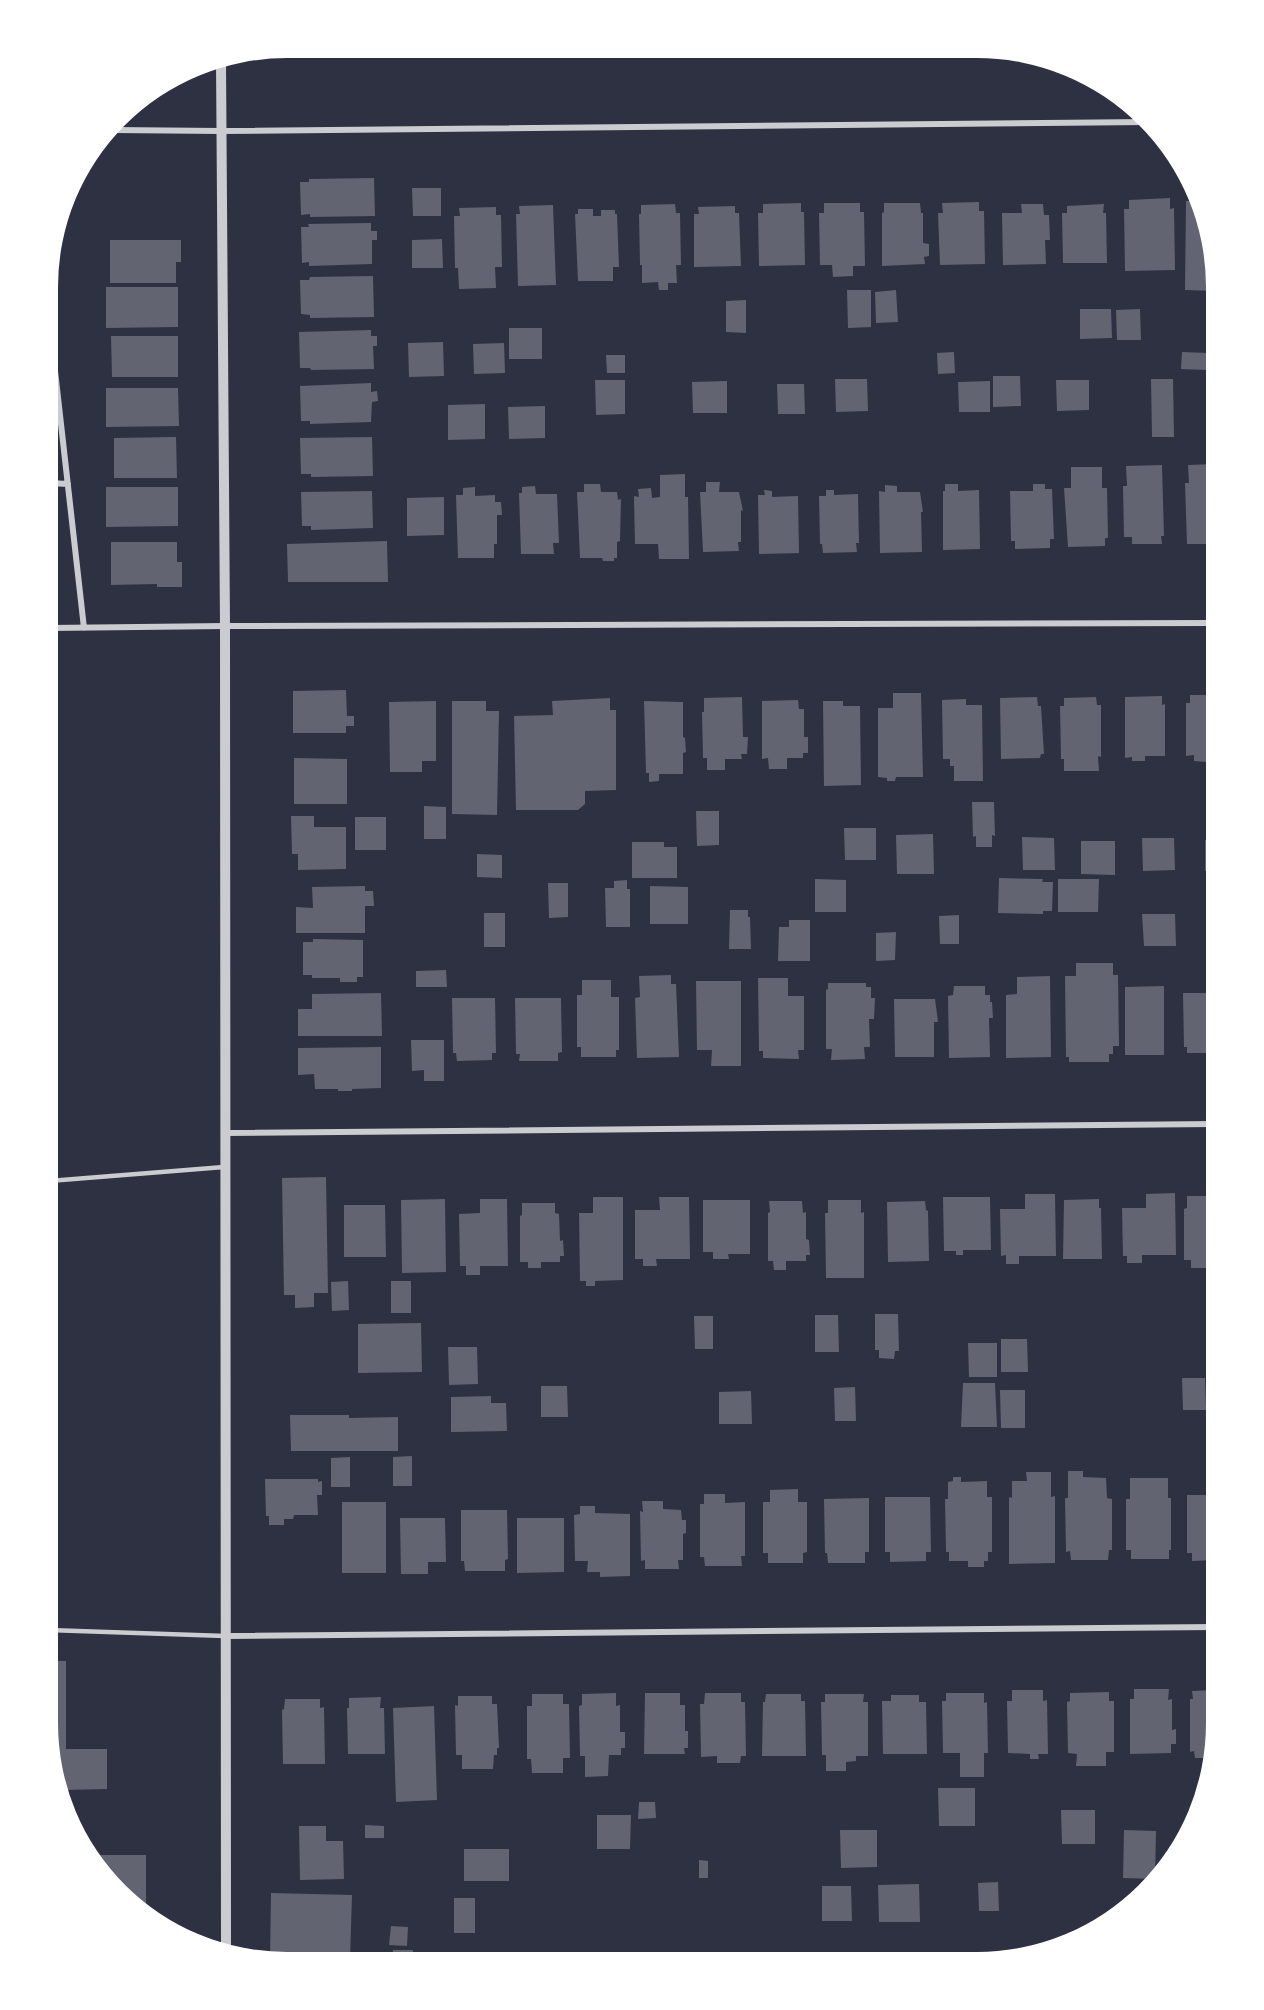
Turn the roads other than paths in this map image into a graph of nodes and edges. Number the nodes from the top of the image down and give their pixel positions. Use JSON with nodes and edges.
{"nodes":[{"id":1,"x":221,"y":69,"type":"edge"},
{"id":2,"x":1134,"y":122,"type":"edge"},
{"id":3,"x":122,"y":130,"type":"edge"},
{"id":4,"x":221,"y":131,"type":"junction"},
{"id":5,"x":58,"y":390,"type":"edge"},
{"id":6,"x":58,"y":483,"type":"edge"},
{"id":7,"x":68,"y":484,"type":"junction"},
{"id":8,"x":1206,"y":623,"type":"edge"},
{"id":9,"x":225,"y":626,"type":"junction"},
{"id":10,"x":58,"y":628,"type":"edge"},
{"id":11,"x":84,"y":628,"type":"junction"},
{"id":12,"x":1206,"y":1124,"type":"edge"},
{"id":13,"x":224,"y":1133,"type":"junction"},
{"id":14,"x":224,"y":1167,"type":"junction"},
{"id":15,"x":58,"y":1180,"type":"edge"},
{"id":16,"x":1206,"y":1627,"type":"edge"},
{"id":17,"x":58,"y":1630,"type":"edge"},
{"id":18,"x":226,"y":1636,"type":"junction"},
{"id":19,"x":226,"y":1943,"type":"edge"}],
"edges":[{"from":1,"to":4,"type":"street"},
{"from":2,"to":4,"type":"street"},
{"from":3,"to":4,"type":"street"},
{"from":4,"to":9,"type":"street"},
{"from":5,"to":7,"type":"street"},
{"from":6,"to":7,"type":"street"},
{"from":7,"to":11,"type":"street"},
{"from":8,"to":9,"type":"street"},
{"from":9,"to":11,"type":"street"},
{"from":9,"to":13,"type":"street"},
{"from":10,"to":11,"type":"street"},
{"from":12,"to":13,"type":"street"},
{"from":13,"to":14,"type":"street"},
{"from":14,"to":15,"type":"lane"},
{"from":14,"to":18,"type":"street"},
{"from":16,"to":18,"type":"street"},
{"from":17,"to":18,"type":"lane"},
{"from":18,"to":19,"type":"street"}]}
